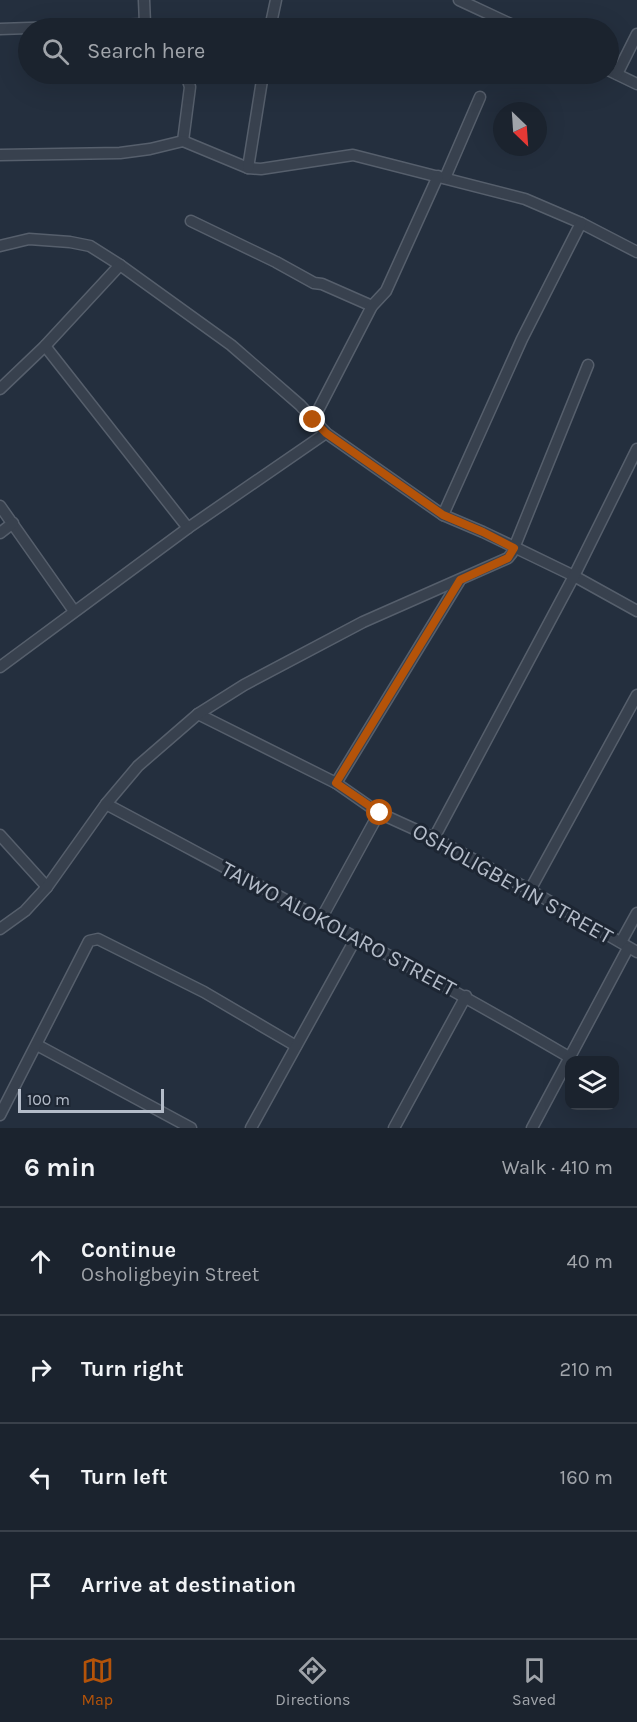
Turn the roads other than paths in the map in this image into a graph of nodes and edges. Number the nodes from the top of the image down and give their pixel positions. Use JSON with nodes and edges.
{"nodes":[{"id":1,"x":144,"y":0,"type":"edge"},
{"id":2,"x":276,"y":0,"type":"edge"},
{"id":3,"x":459,"y":0,"type":"edge"},
{"id":4,"x":147,"y":18,"type":"edge"},
{"id":5,"x":272,"y":18,"type":"edge"},
{"id":6,"x":498,"y":18,"type":"edge"},
{"id":7,"x":0,"y":29,"type":"edge"},
{"id":8,"x":18,"y":29,"type":"edge"},
{"id":9,"x":637,"y":34,"type":"edge"},
{"id":10,"x":619,"y":62,"type":"edge"},
{"id":11,"x":619,"y":75,"type":"edge"},
{"id":12,"x":189,"y":84,"type":"edge"},
{"id":13,"x":261,"y":84,"type":"edge"},
{"id":14,"x":637,"y":84,"type":"edge"},
{"id":15,"x":480,"y":97,"type":"dead end"},
{"id":16,"x":183,"y":141,"type":"junction"},
{"id":17,"x":0,"y":155,"type":"edge"},
{"id":18,"x":248,"y":168,"type":"junction"},
{"id":19,"x":441,"y":177,"type":"junction"},
{"id":20,"x":191,"y":221,"type":"dead end"},
{"id":21,"x":581,"y":223,"type":"junction"},
{"id":22,"x":0,"y":246,"type":"edge"},
{"id":23,"x":637,"y":252,"type":"edge"},
{"id":24,"x":120,"y":265,"type":"junction"},
{"id":25,"x":372,"y":306,"type":"junction"},
{"id":26,"x":45,"y":346,"type":"junction"},
{"id":27,"x":588,"y":364,"type":"dead end"},
{"id":28,"x":0,"y":389,"type":"edge"},
{"id":29,"x":313,"y":420,"type":"junction"},
{"id":30,"x":326,"y":433,"type":"junction"},
{"id":31,"x":637,"y":449,"type":"edge"},
{"id":32,"x":0,"y":506,"type":"edge"},
{"id":33,"x":443,"y":515,"type":"junction"},
{"id":34,"x":13,"y":523,"type":"junction"},
{"id":35,"x":188,"y":528,"type":"junction"},
{"id":36,"x":0,"y":533,"type":"edge"},
{"id":37,"x":514,"y":548,"type":"junction"},
{"id":38,"x":574,"y":576,"type":"junction"},
{"id":39,"x":460,"y":580,"type":"junction"},
{"id":40,"x":74,"y":611,"type":"junction"},
{"id":41,"x":637,"y":611,"type":"edge"},
{"id":42,"x":0,"y":667,"type":"edge"},
{"id":43,"x":637,"y":695,"type":"edge"},
{"id":44,"x":198,"y":714,"type":"junction"},
{"id":45,"x":336,"y":783,"type":"junction"},
{"id":46,"x":106,"y":804,"type":"junction"},
{"id":47,"x":380,"y":813,"type":"junction"},
{"id":48,"x":0,"y":835,"type":"edge"},
{"id":49,"x":434,"y":838,"type":"junction"},
{"id":50,"x":47,"y":887,"type":"junction"},
{"id":51,"x":530,"y":890,"type":"junction"},
{"id":52,"x":637,"y":913,"type":"edge"},
{"id":53,"x":321,"y":919,"type":"junction"},
{"id":54,"x":0,"y":929,"type":"edge"},
{"id":55,"x":356,"y":938,"type":"junction"},
{"id":56,"x":629,"y":948,"type":"edge"},
{"id":57,"x":466,"y":996,"type":"junction"},
{"id":58,"x":37,"y":1045,"type":"junction"},
{"id":59,"x":296,"y":1046,"type":"junction"},
{"id":60,"x":567,"y":1056,"type":"edge"},
{"id":61,"x":570,"y":1056,"type":"edge"},
{"id":62,"x":565,"y":1065,"type":"edge"},
{"id":63,"x":0,"y":1115,"type":"edge"},
{"id":64,"x":191,"y":1128,"type":"edge"},
{"id":65,"x":251,"y":1128,"type":"edge"},
{"id":66,"x":394,"y":1128,"type":"edge"},
{"id":67,"x":532,"y":1128,"type":"edge"}],
"edges":[{"from":1,"to":4,"type":"street"},
{"from":2,"to":5,"type":"street"},
{"from":3,"to":6,"type":"street"},
{"from":7,"to":8,"type":"street"},
{"from":9,"to":10,"type":"street"},
{"from":11,"to":14,"type":"street"},
{"from":12,"to":16,"type":"street"},
{"from":13,"to":18,"type":"street"},
{"from":15,"to":19,"type":"street"},
{"from":16,"to":17,"type":"street"},
{"from":16,"to":18,"type":"street"},
{"from":18,"to":19,"type":"street"},
{"from":19,"to":21,"type":"street"},
{"from":19,"to":25,"type":"street"},
{"from":20,"to":25,"type":"street"},
{"from":21,"to":23,"type":"street"},
{"from":21,"to":33,"type":"street"},
{"from":22,"to":24,"type":"street"},
{"from":24,"to":26,"type":"street"},
{"from":24,"to":29,"type":"street"},
{"from":25,"to":29,"type":"street"},
{"from":26,"to":28,"type":"street"},
{"from":26,"to":35,"type":"street"},
{"from":27,"to":37,"type":"street"},
{"from":29,"to":30,"type":"street"},
{"from":30,"to":33,"type":"street"},
{"from":30,"to":35,"type":"street"},
{"from":31,"to":38,"type":"street"},
{"from":32,"to":34,"type":"street"},
{"from":33,"to":37,"type":"street"},
{"from":34,"to":36,"type":"street"},
{"from":34,"to":40,"type":"street"},
{"from":35,"to":40,"type":"street"},
{"from":37,"to":38,"type":"street"},
{"from":37,"to":39,"type":"street"},
{"from":38,"to":41,"type":"street"},
{"from":38,"to":49,"type":"street"},
{"from":39,"to":44,"type":"street"},
{"from":39,"to":45,"type":"street"},
{"from":40,"to":42,"type":"street"},
{"from":43,"to":51,"type":"street"},
{"from":44,"to":45,"type":"street","name":"OSHOLIGBEYIN STREET"},
{"from":44,"to":46,"type":"street"},
{"from":45,"to":47,"type":"street","name":"OSHOLIGBEYIN STREET"},
{"from":46,"to":50,"type":"street"},
{"from":46,"to":53,"type":"street","name":"TAIWO ALOKOLARO STREET"},
{"from":47,"to":49,"type":"street","name":"OSHOLIGBEYIN STREET"},
{"from":47,"to":53,"type":"street"},
{"from":48,"to":50,"type":"street"},
{"from":49,"to":51,"type":"street","name":"OSHOLIGBEYIN STREET"},
{"from":50,"to":54,"type":"street"},
{"from":51,"to":56,"type":"street","name":"OSHOLIGBEYIN STREET"},
{"from":52,"to":56,"type":"street"},
{"from":53,"to":55,"type":"street","name":"TAIWO ALOKOLARO STREET"},
{"from":55,"to":57,"type":"street","name":"TAIWO ALOKOLARO STREET"},
{"from":55,"to":59,"type":"street"},
{"from":56,"to":61,"type":"street"},
{"from":57,"to":60,"type":"street","name":"TAIWO ALOKOLARO STREET"},
{"from":57,"to":66,"type":"street"},
{"from":58,"to":59,"type":"street"},
{"from":58,"to":63,"type":"street"},
{"from":58,"to":64,"type":"street"},
{"from":59,"to":65,"type":"street"},
{"from":62,"to":67,"type":"street"}]}
